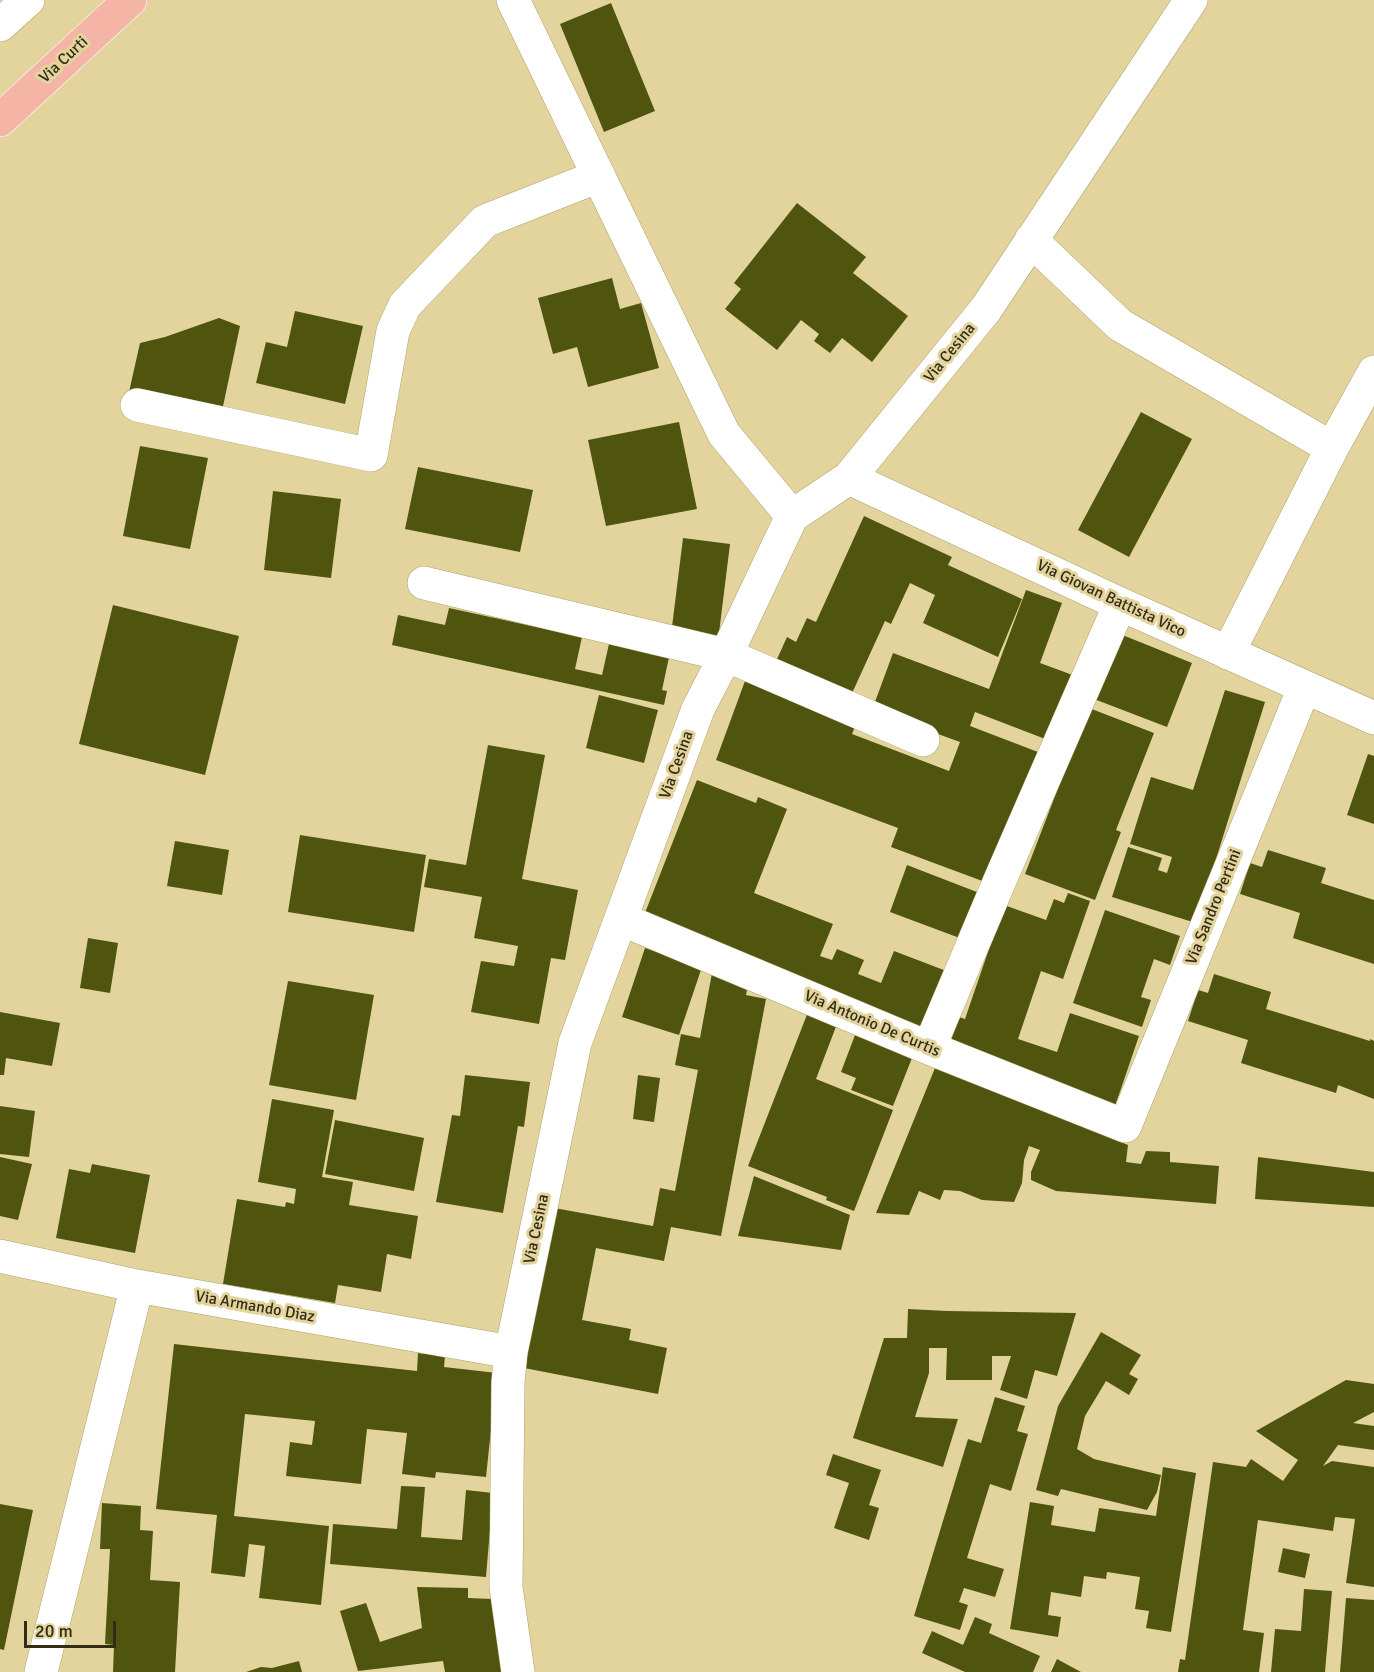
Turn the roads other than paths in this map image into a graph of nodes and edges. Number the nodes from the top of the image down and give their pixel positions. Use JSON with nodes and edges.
{"nodes":[{"id":1,"x":28,"y":0,"type":"edge"},
{"id":2,"x":130,"y":0,"type":"edge"},
{"id":3,"x":513,"y":0,"type":"edge"},
{"id":4,"x":1191,"y":0,"type":"edge"},
{"id":5,"x":0,"y":25,"type":"edge"},
{"id":6,"x":0,"y":120,"type":"edge"},
{"id":7,"x":599,"y":176,"type":"junction"},
{"id":8,"x":1031,"y":240,"type":"junction"},
{"id":9,"x":1374,"y":372,"type":"edge"},
{"id":10,"x":137,"y":405,"type":"dead end"},
{"id":11,"x":1332,"y":448,"type":"junction"},
{"id":12,"x":849,"y":478,"type":"junction"},
{"id":13,"x":792,"y":516,"type":"junction"},
{"id":14,"x":424,"y":583,"type":"dead end"},
{"id":15,"x":1120,"y":604,"type":"junction"},
{"id":16,"x":1228,"y":653,"type":"junction"},
{"id":17,"x":726,"y":655,"type":"junction"},
{"id":18,"x":1304,"y":688,"type":"junction"},
{"id":19,"x":1374,"y":718,"type":"edge"},
{"id":20,"x":923,"y":740,"type":"dead end"},
{"id":21,"x":621,"y":919,"type":"junction"},
{"id":22,"x":929,"y":1048,"type":"junction"},
{"id":23,"x":1125,"y":1126,"type":"joint"},
{"id":24,"x":0,"y":1256,"type":"edge"},
{"id":25,"x":137,"y":1286,"type":"junction"},
{"id":26,"x":511,"y":1352,"type":"junction"},
{"id":27,"x":41,"y":1672,"type":"edge"},
{"id":28,"x":518,"y":1672,"type":"edge"}],
"edges":[{"from":1,"to":5,"type":"street"},
{"from":2,"to":6,"type":"main road","name":"Via Curti"},
{"from":3,"to":7,"type":"street"},
{"from":4,"to":8,"type":"street","name":"Via Cesina"},
{"from":7,"to":10,"type":"street"},
{"from":7,"to":13,"type":"street"},
{"from":8,"to":11,"type":"street"},
{"from":8,"to":12,"type":"street","name":"Via Cesina"},
{"from":9,"to":11,"type":"street"},
{"from":11,"to":16,"type":"street"},
{"from":12,"to":13,"type":"street","name":"Via Cesina"},
{"from":12,"to":15,"type":"street","name":"Via Giovan Battista Vico"},
{"from":13,"to":17,"type":"street","name":"Via Cesina"},
{"from":14,"to":17,"type":"street"},
{"from":15,"to":16,"type":"street","name":"Via Giovan Battista Vico"},
{"from":15,"to":22,"type":"street"},
{"from":16,"to":18,"type":"street","name":"Via Giovan Battista Vico"},
{"from":17,"to":20,"type":"street"},
{"from":17,"to":21,"type":"street","name":"Via Cesina"},
{"from":18,"to":19,"type":"street","name":"Via Giovan Battista Vico"},
{"from":18,"to":23,"type":"street","name":"Via Sandro Pertini"},
{"from":21,"to":22,"type":"street","name":"Via Antonio De Curtis"},
{"from":21,"to":26,"type":"street","name":"Via Cesina"},
{"from":22,"to":23,"type":"street","name":"Via Antonio De Curtis"},
{"from":24,"to":25,"type":"street","name":"Via Armando Diaz"},
{"from":25,"to":26,"type":"street","name":"Via Armando Diaz"},
{"from":25,"to":27,"type":"street"},
{"from":26,"to":28,"type":"street","name":"Via Cesina"}]}
